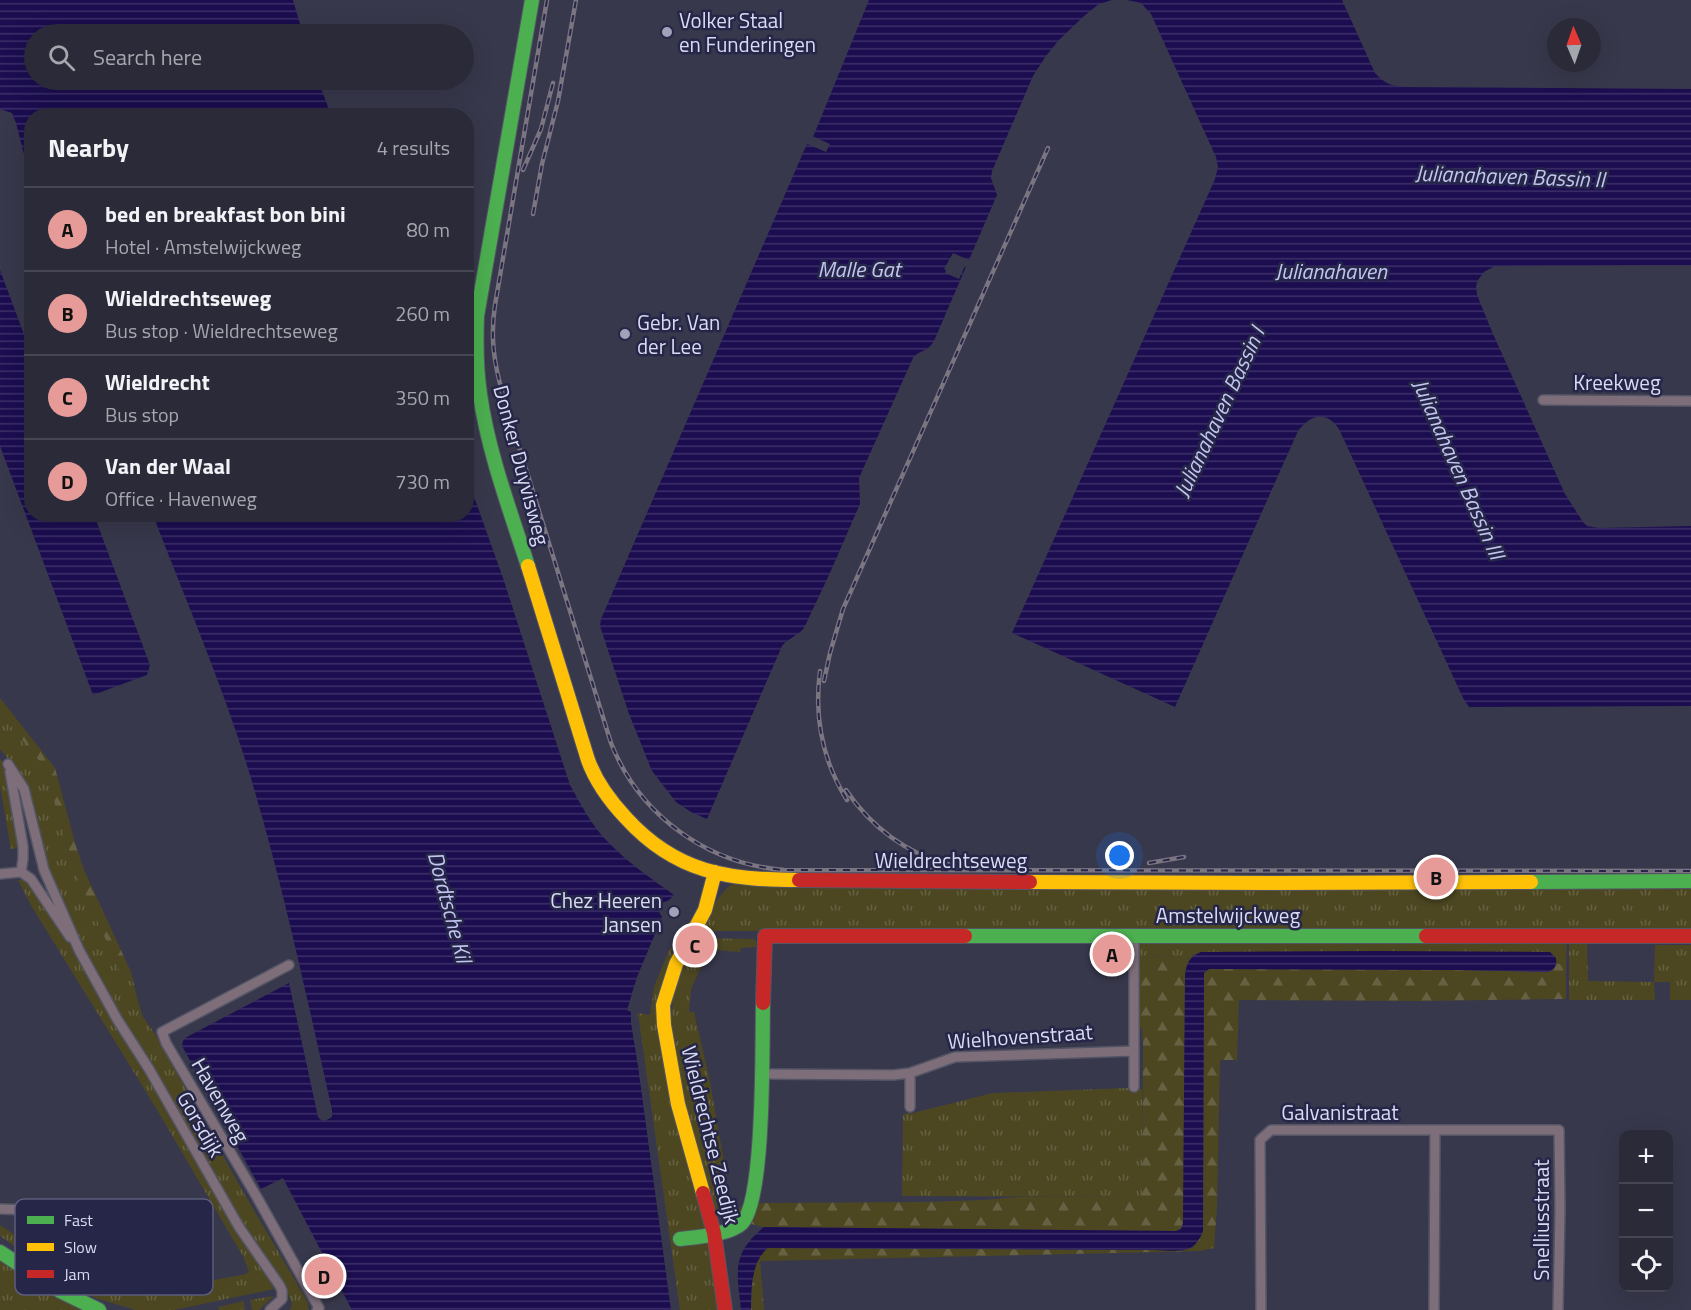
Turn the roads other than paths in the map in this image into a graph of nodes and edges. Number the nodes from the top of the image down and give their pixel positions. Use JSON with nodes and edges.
{"nodes":[{"id":1,"x":532,"y":0,"type":"edge"},
{"id":2,"x":1543,"y":400,"type":"dead end"},
{"id":3,"x":1691,"y":400,"type":"edge"},
{"id":4,"x":21,"y":872,"type":"junction"},
{"id":5,"x":715,"y":872,"type":"junction"},
{"id":6,"x":0,"y":874,"type":"edge"},
{"id":7,"x":1691,"y":881,"type":"edge"},
{"id":8,"x":1134,"y":935,"type":"junction"},
{"id":9,"x":1691,"y":936,"type":"edge"},
{"id":10,"x":79,"y":950,"type":"junction"},
{"id":11,"x":289,"y":965,"type":"dead end"},
{"id":12,"x":1134,"y":1051,"type":"junction"},
{"id":13,"x":910,"y":1072,"type":"junction"},
{"id":14,"x":762,"y":1074,"type":"junction"},
{"id":15,"x":1134,"y":1087,"type":"dead end"},
{"id":16,"x":910,"y":1107,"type":"dead end"},
{"id":17,"x":1435,"y":1130,"type":"junction"},
{"id":18,"x":1559,"y":1130,"type":"joint"},
{"id":19,"x":0,"y":1209,"type":"edge"},
{"id":20,"x":15,"y":1209,"type":"edge"},
{"id":21,"x":714,"y":1233,"type":"junction"},
{"id":22,"x":680,"y":1239,"type":"dead end"},
{"id":23,"x":0,"y":1252,"type":"edge"},
{"id":24,"x":15,"y":1262,"type":"edge"},
{"id":25,"x":66,"y":1295,"type":"edge"},
{"id":26,"x":99,"y":1310,"type":"edge"},
{"id":27,"x":270,"y":1310,"type":"edge"},
{"id":28,"x":317,"y":1310,"type":"edge"},
{"id":29,"x":725,"y":1310,"type":"edge"},
{"id":30,"x":1261,"y":1310,"type":"edge"},
{"id":31,"x":1434,"y":1310,"type":"edge"},
{"id":32,"x":1558,"y":1310,"type":"edge"}],
"edges":[{"from":1,"to":5,"type":"street","name":"Donker Duyvisweg"},
{"from":2,"to":3,"type":"street","name":"Kreekweg"},
{"from":4,"to":6,"type":"street"},
{"from":4,"to":10,"type":"street","name":"Gorsdijk"},
{"from":4,"to":10,"type":"street","name":"Gorsdijk"},
{"from":5,"to":7,"type":"street","name":"Wieldrechtseweg"},
{"from":5,"to":21,"type":"street","name":"Wieldrechtse Zeedijk"},
{"from":8,"to":9,"type":"street","name":"Amstelwijckweg"},
{"from":8,"to":12,"type":"street"},
{"from":8,"to":14,"type":"street","name":"Amstelwijckweg"},
{"from":10,"to":27,"type":"street","name":"Gorsdijk"},
{"from":11,"to":28,"type":"street","name":"Havenweg"},
{"from":12,"to":13,"type":"street","name":"Wielhovenstraat"},
{"from":12,"to":15,"type":"street"},
{"from":13,"to":14,"type":"street","name":"Wielhovenstraat"},
{"from":13,"to":16,"type":"street"},
{"from":14,"to":21,"type":"street"},
{"from":17,"to":18,"type":"street","name":"Galvanistraat"},
{"from":17,"to":30,"type":"street","name":"Galvanistraat"},
{"from":17,"to":31,"type":"street"},
{"from":18,"to":32,"type":"street","name":"Snelliusstraat"},
{"from":19,"to":20,"type":"street"},
{"from":21,"to":22,"type":"street"},
{"from":21,"to":29,"type":"street","name":"Wieldrechtse Zeedijk"},
{"from":23,"to":24,"type":"street"},
{"from":25,"to":26,"type":"street"}]}
